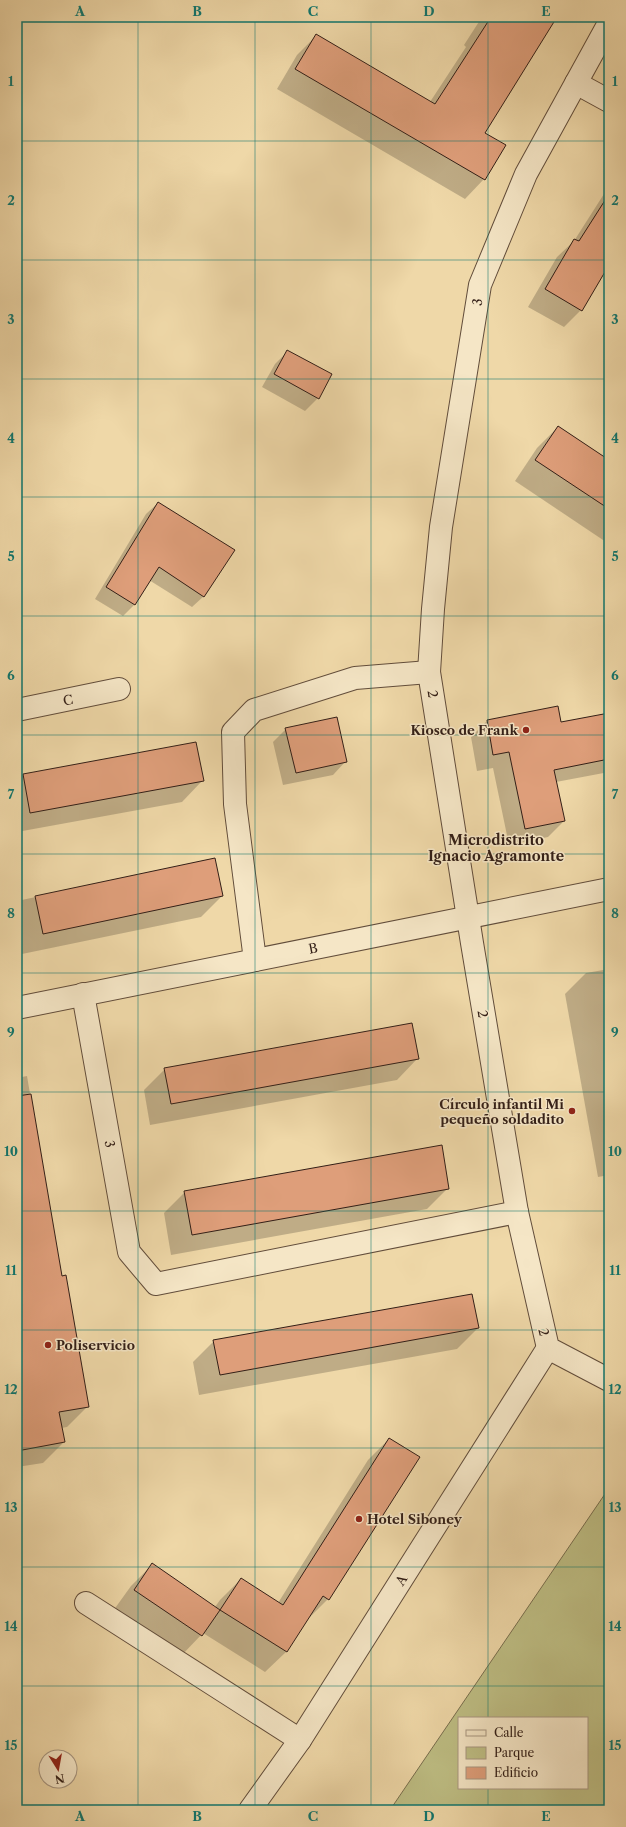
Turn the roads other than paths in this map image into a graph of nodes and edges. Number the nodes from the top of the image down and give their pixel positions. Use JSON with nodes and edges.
{"nodes":[{"id":1,"x":609,"y":23,"type":"edge"},
{"id":2,"x":576,"y":83,"type":"junction"},
{"id":3,"x":609,"y":101,"type":"edge"},
{"id":4,"x":433,"y":609,"type":"joint"},
{"id":5,"x":430,"y":672,"type":"junction"},
{"id":6,"x":119,"y":689,"type":"dead end"},
{"id":7,"x":17,"y":710,"type":"edge"},
{"id":8,"x":609,"y":889,"type":"edge"},
{"id":9,"x":468,"y":917,"type":"junction"},
{"id":10,"x":255,"y":960,"type":"junction"},
{"id":11,"x":84,"y":994,"type":"junction"},
{"id":12,"x":17,"y":1008,"type":"edge"},
{"id":13,"x":517,"y":1212,"type":"junction"},
{"id":14,"x":548,"y":1348,"type":"junction"},
{"id":15,"x":609,"y":1380,"type":"edge"},
{"id":16,"x":86,"y":1603,"type":"dead end"},
{"id":17,"x":300,"y":1740,"type":"junction"},
{"id":18,"x":250,"y":1810,"type":"edge"}],
"edges":[{"from":1,"to":2,"type":"street","name":"3"},
{"from":2,"to":3,"type":"street"},
{"from":2,"to":4,"type":"street","name":"3"},
{"from":4,"to":5,"type":"street","name":"2"},
{"from":5,"to":9,"type":"street","name":"2"},
{"from":5,"to":10,"type":"street"},
{"from":6,"to":7,"type":"street","name":"C"},
{"from":8,"to":9,"type":"street","name":"B"},
{"from":9,"to":10,"type":"street","name":"B"},
{"from":9,"to":13,"type":"street","name":"2"},
{"from":10,"to":11,"type":"street","name":"B"},
{"from":11,"to":12,"type":"street","name":"B"},
{"from":11,"to":13,"type":"street","name":"3"},
{"from":13,"to":14,"type":"street","name":"2"},
{"from":14,"to":15,"type":"street","name":"2"},
{"from":14,"to":17,"type":"street","name":"A"},
{"from":16,"to":17,"type":"street"},
{"from":17,"to":18,"type":"street","name":"A"}]}
